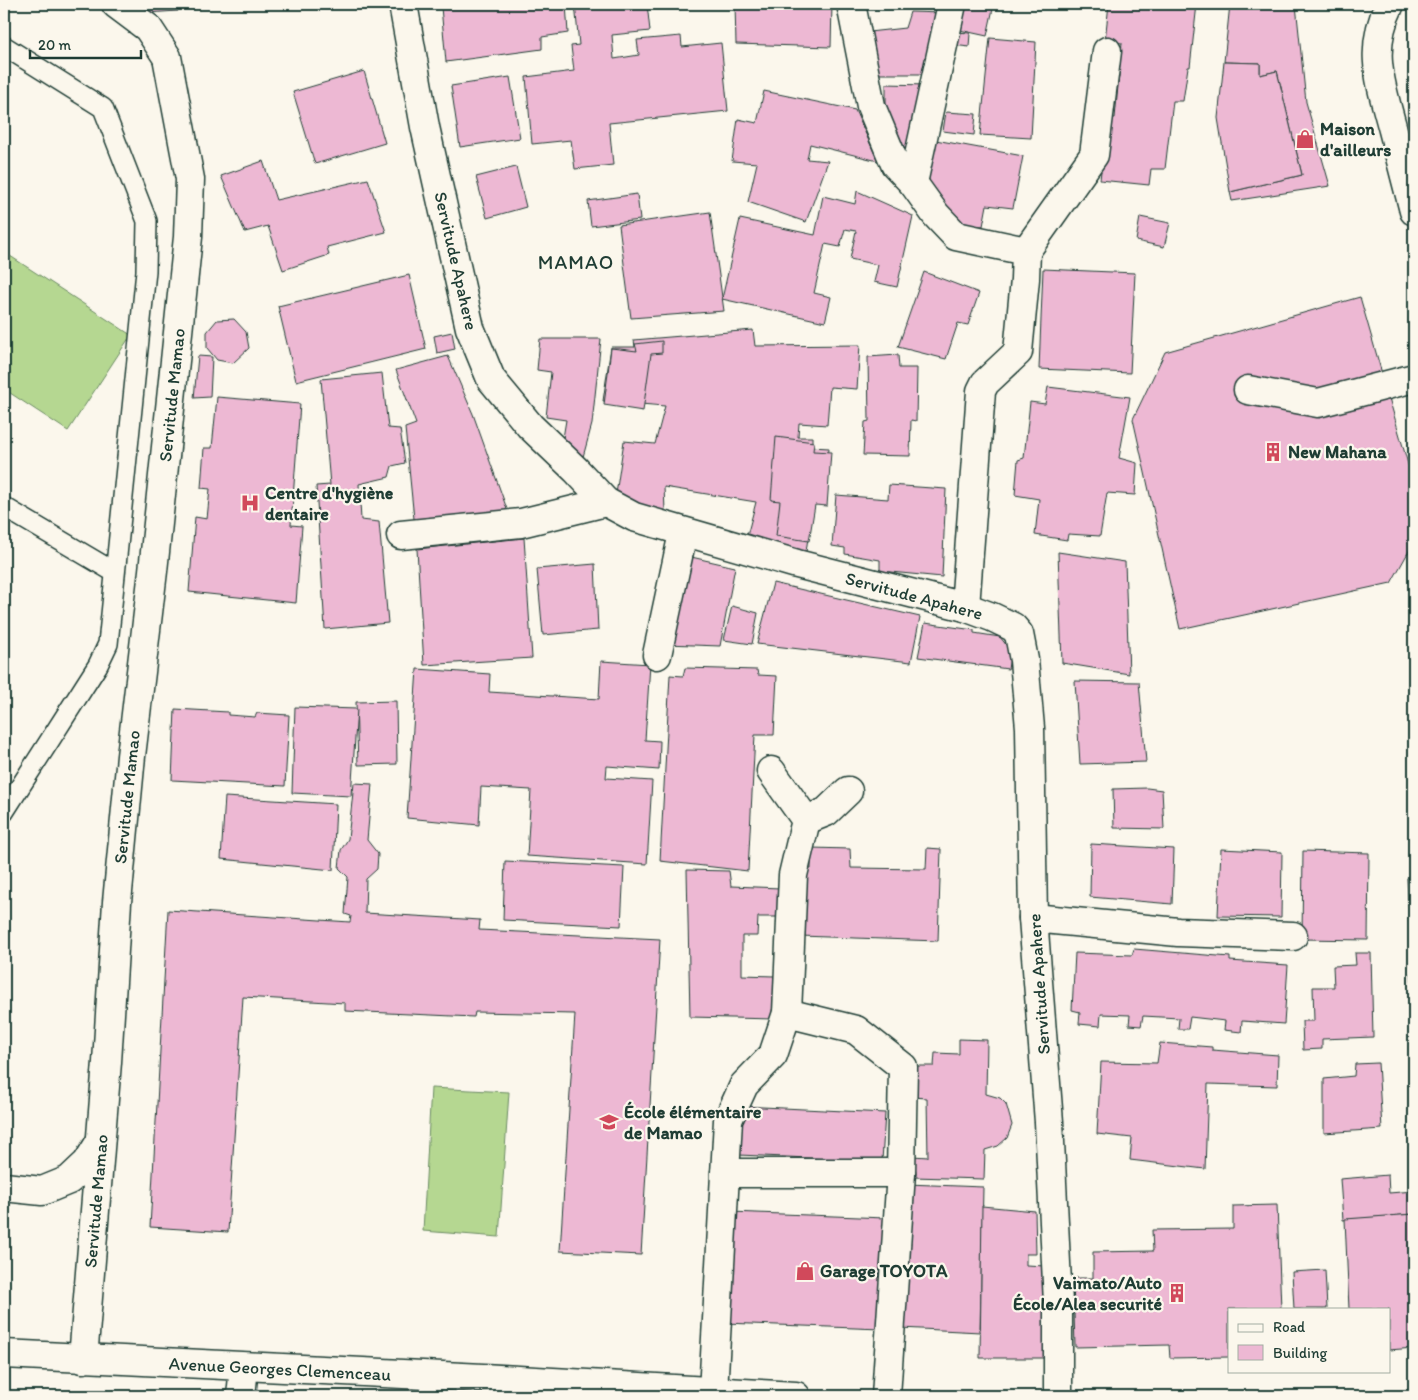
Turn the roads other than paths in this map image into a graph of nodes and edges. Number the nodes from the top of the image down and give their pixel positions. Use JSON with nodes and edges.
{"nodes":[{"id":1,"x":116,"y":4,"type":"edge"},
{"id":2,"x":403,"y":4,"type":"edge"},
{"id":3,"x":851,"y":4,"type":"edge"},
{"id":4,"x":952,"y":4,"type":"edge"},
{"id":5,"x":1390,"y":4,"type":"edge"},
{"id":6,"x":4,"y":46,"type":"edge"},
{"id":7,"x":1107,"y":51,"type":"dead end"},
{"id":8,"x":913,"y":183,"type":"junction"},
{"id":9,"x":1414,"y":211,"type":"edge"},
{"id":10,"x":1026,"y":251,"type":"junction"},
{"id":11,"x":1414,"y":378,"type":"edge"},
{"id":12,"x":1248,"y":390,"type":"dead end"},
{"id":13,"x":606,"y":502,"type":"junction"},
{"id":14,"x":4,"y":507,"type":"edge"},
{"id":15,"x":683,"y":533,"type":"junction"},
{"id":16,"x":401,"y":535,"type":"dead end"},
{"id":17,"x":114,"y":572,"type":"junction"},
{"id":18,"x":965,"y":607,"type":"junction"},
{"id":19,"x":657,"y":655,"type":"dead end"},
{"id":20,"x":771,"y":771,"type":"dead end"},
{"id":21,"x":848,"y":791,"type":"dead end"},
{"id":22,"x":4,"y":812,"type":"edge"},
{"id":23,"x":806,"y":820,"type":"junction"},
{"id":24,"x":1033,"y":918,"type":"junction"},
{"id":25,"x":1293,"y":936,"type":"dead end"},
{"id":26,"x":787,"y":1013,"type":"junction"},
{"id":27,"x":100,"y":1142,"type":"junction"},
{"id":28,"x":725,"y":1173,"type":"junction"},
{"id":29,"x":901,"y":1173,"type":"junction"},
{"id":30,"x":4,"y":1187,"type":"edge"},
{"id":31,"x":4,"y":1354,"type":"edge"},
{"id":32,"x":83,"y":1359,"type":"junction"},
{"id":33,"x":244,"y":1367,"type":"junction"},
{"id":34,"x":635,"y":1392,"type":"edge"},
{"id":35,"x":713,"y":1392,"type":"junction"},
{"id":36,"x":241,"y":1396,"type":"edge"},
{"id":37,"x":796,"y":1396,"type":"edge"},
{"id":38,"x":886,"y":1396,"type":"edge"},
{"id":39,"x":1058,"y":1396,"type":"edge"}],
"edges":[{"from":1,"to":27,"type":"street","name":"Servitude Mamao"},
{"from":2,"to":13,"type":"street","name":"Servitude Apahere"},
{"from":3,"to":8,"type":"street"},
{"from":4,"to":8,"type":"street"},
{"from":5,"to":9,"type":"street"},
{"from":6,"to":17,"type":"lane"},
{"from":7,"to":10,"type":"street"},
{"from":8,"to":10,"type":"street"},
{"from":10,"to":18,"type":"street"},
{"from":11,"to":12,"type":"street"},
{"from":13,"to":15,"type":"street","name":"Servitude Apahere"},
{"from":13,"to":16,"type":"street"},
{"from":14,"to":17,"type":"lane"},
{"from":15,"to":18,"type":"street","name":"Servitude Apahere"},
{"from":15,"to":19,"type":"street"},
{"from":17,"to":22,"type":"lane"},
{"from":18,"to":24,"type":"street","name":"Servitude Apahere"},
{"from":20,"to":23,"type":"street"},
{"from":21,"to":23,"type":"street"},
{"from":23,"to":26,"type":"street"},
{"from":24,"to":25,"type":"street"},
{"from":24,"to":39,"type":"street","name":"Servitude Apahere"},
{"from":26,"to":28,"type":"street"},
{"from":26,"to":29,"type":"street"},
{"from":27,"to":30,"type":"street"},
{"from":27,"to":32,"type":"street","name":"Servitude Mamao"},
{"from":28,"to":29,"type":"street"},
{"from":28,"to":35,"type":"street"},
{"from":29,"to":38,"type":"street"},
{"from":31,"to":32,"type":"street","name":"Avenue Georges Clemenceau"},
{"from":32,"to":33,"type":"street","name":"Avenue Georges Clemenceau"},
{"from":33,"to":34,"type":"street","name":"Avenue Georges Clemenceau"},
{"from":33,"to":36,"type":"street"},
{"from":34,"to":35,"type":"street","name":"Avenue Georges Clemenceau"},
{"from":35,"to":37,"type":"street","name":"Avenue Georges Clemenceau"}]}
